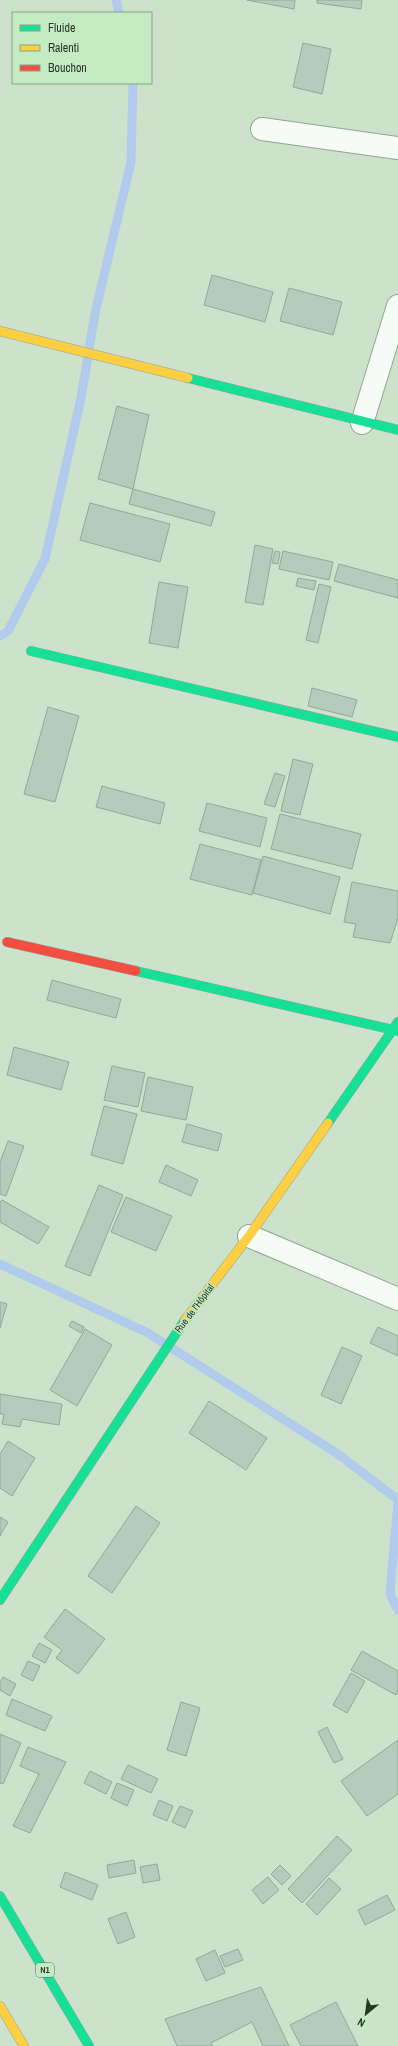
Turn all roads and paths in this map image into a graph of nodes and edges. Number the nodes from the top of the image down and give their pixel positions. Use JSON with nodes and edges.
{"nodes":[{"id":1,"x":262,"y":129,"type":"dead end"},
{"id":2,"x":398,"y":148,"type":"edge"},
{"id":3,"x":398,"y":306,"type":"edge"},
{"id":4,"x":0,"y":331,"type":"edge"},
{"id":5,"x":362,"y":423,"type":"junction"},
{"id":6,"x":398,"y":430,"type":"edge"},
{"id":7,"x":31,"y":651,"type":"dead end"},
{"id":8,"x":398,"y":737,"type":"edge"},
{"id":9,"x":7,"y":942,"type":"dead end"},
{"id":10,"x":396,"y":1028,"type":"edge"},
{"id":11,"x":249,"y":1236,"type":"junction"},
{"id":12,"x":398,"y":1299,"type":"edge"},
{"id":13,"x":0,"y":1600,"type":"edge"},
{"id":14,"x":0,"y":1896,"type":"edge"},
{"id":15,"x":0,"y":2006,"type":"edge"},
{"id":16,"x":24,"y":2046,"type":"edge"},
{"id":17,"x":89,"y":2046,"type":"edge"}],
"edges":[{"from":1,"to":2,"type":"street"},
{"from":3,"to":5,"type":"street"},
{"from":4,"to":5,"type":"main road"},
{"from":5,"to":6,"type":"main road"},
{"from":7,"to":8,"type":"main road"},
{"from":9,"to":10,"type":"main road"},
{"from":10,"to":11,"type":"main road","name":"Rue de l'Hôpital"},
{"from":11,"to":12,"type":"street"},
{"from":11,"to":13,"type":"main road","name":"Rue de l'Hôpital"},
{"from":14,"to":17,"type":"main road","number":"N1"},
{"from":15,"to":16,"type":"main road"}]}
